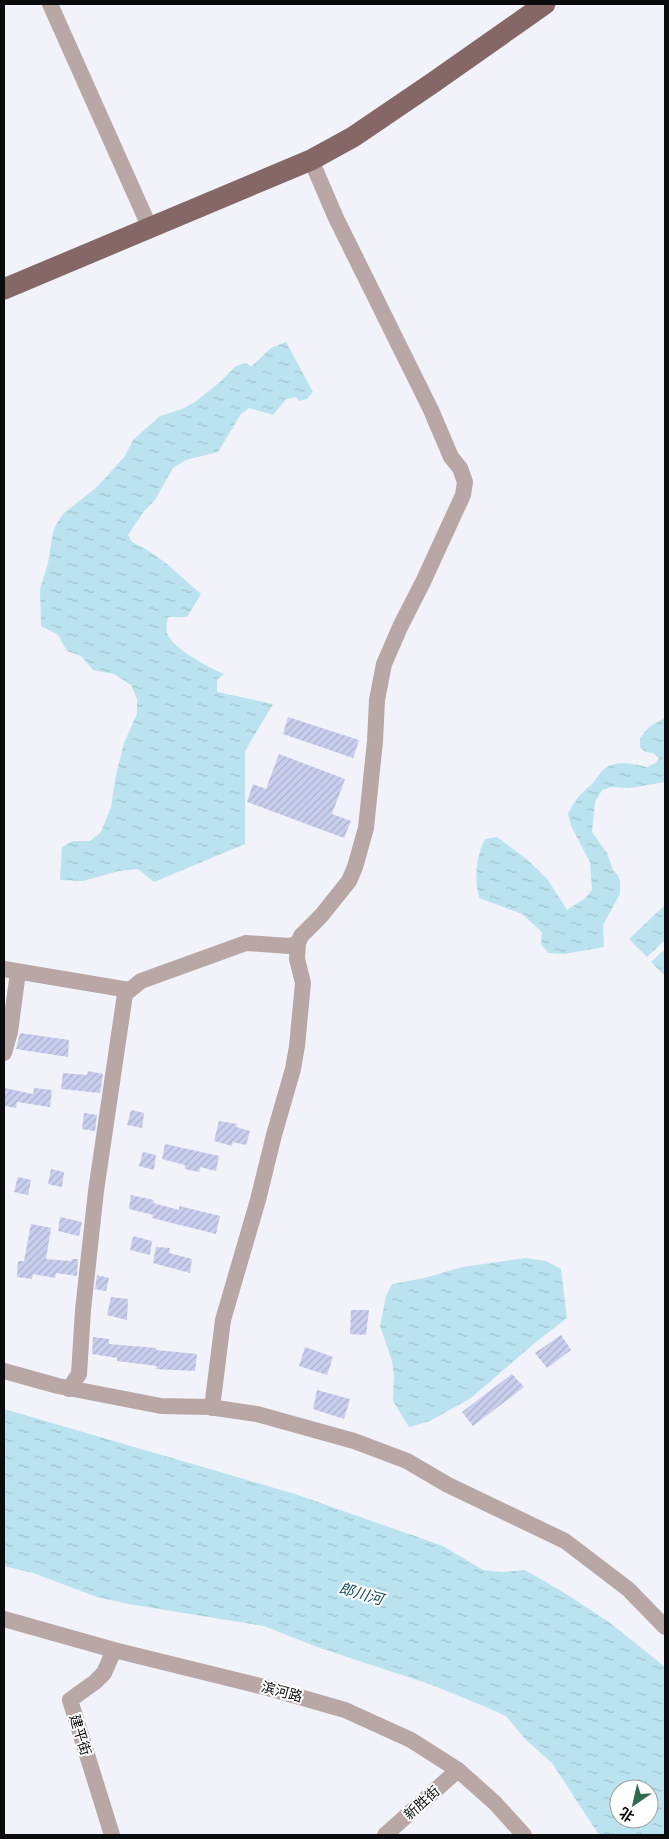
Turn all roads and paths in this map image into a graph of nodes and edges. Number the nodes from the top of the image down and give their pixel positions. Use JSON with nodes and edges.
{"nodes":[{"id":1,"x":50,"y":4,"type":"edge"},
{"id":2,"x":544,"y":4,"type":"edge"},
{"id":3,"x":311,"y":160,"type":"junction"},
{"id":4,"x":150,"y":228,"type":"junction"},
{"id":5,"x":4,"y":289,"type":"edge"},
{"id":6,"x":298,"y":943,"type":"junction"},
{"id":7,"x":11,"y":971,"type":"edge"},
{"id":8,"x":129,"y":990,"type":"junction"},
{"id":9,"x":4,"y":1054,"type":"edge"},
{"id":10,"x":4,"y":1371,"type":"edge"},
{"id":11,"x":69,"y":1389,"type":"junction"},
{"id":12,"x":212,"y":1408,"type":"junction"},
{"id":13,"x":4,"y":1620,"type":"edge"},
{"id":14,"x":665,"y":1627,"type":"edge"},
{"id":15,"x":114,"y":1650,"type":"junction"},
{"id":16,"x":458,"y":1770,"type":"junction"},
{"id":17,"x":112,"y":1835,"type":"edge"},
{"id":18,"x":385,"y":1835,"type":"edge"},
{"id":19,"x":524,"y":1835,"type":"edge"}],
"edges":[{"from":1,"to":4,"type":"street"},
{"from":2,"to":3,"type":"main road"},
{"from":3,"to":4,"type":"main road"},
{"from":3,"to":6,"type":"street"},
{"from":4,"to":5,"type":"main road"},
{"from":6,"to":8,"type":"street"},
{"from":6,"to":12,"type":"street"},
{"from":7,"to":8,"type":"street"},
{"from":7,"to":9,"type":"street"},
{"from":8,"to":11,"type":"street"},
{"from":10,"to":11,"type":"street"},
{"from":11,"to":12,"type":"street"},
{"from":12,"to":14,"type":"street"},
{"from":13,"to":15,"type":"street","name":"滨河路"},
{"from":15,"to":16,"type":"street","name":"滨河路"},
{"from":15,"to":17,"type":"street","name":"建平街"},
{"from":16,"to":18,"type":"street","name":"新胜街"},
{"from":16,"to":19,"type":"street","name":"滨河路"}]}
